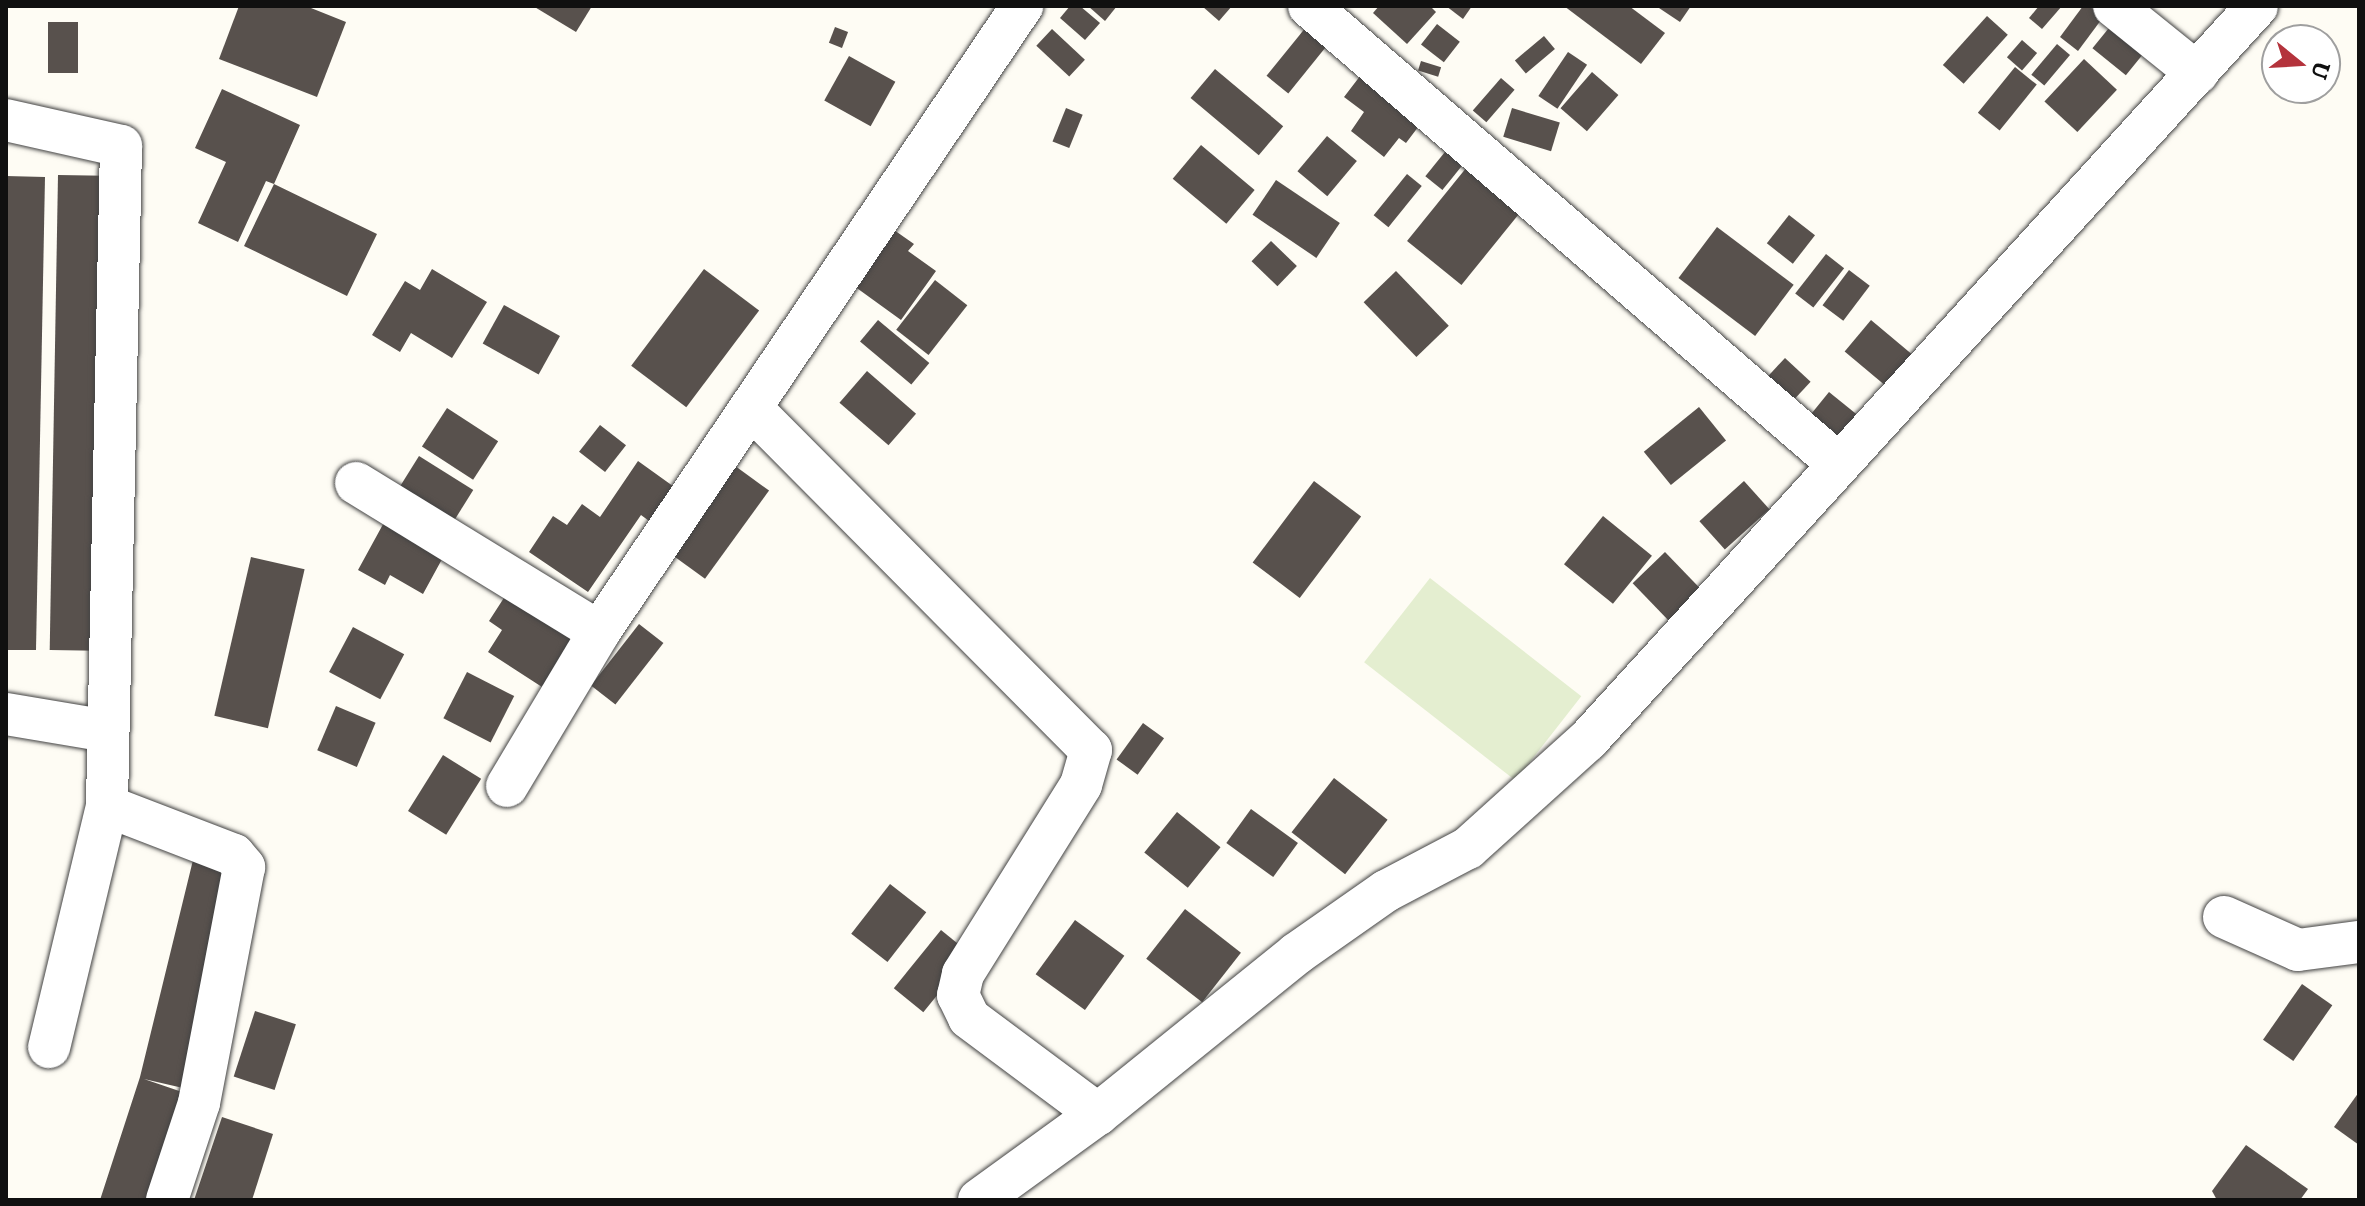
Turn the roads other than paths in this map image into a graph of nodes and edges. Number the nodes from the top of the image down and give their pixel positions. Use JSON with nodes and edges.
{"nodes":[{"id":1,"x":1022,"y":6,"type":"edge"},
{"id":2,"x":1309,"y":6,"type":"edge"},
{"id":3,"x":2114,"y":6,"type":"edge"},
{"id":4,"x":2257,"y":6,"type":"edge"},
{"id":5,"x":1352,"y":19,"type":"edge"},
{"id":6,"x":2197,"y":73,"type":"junction"},
{"id":7,"x":6,"y":120,"type":"edge"},
{"id":8,"x":752,"y":409,"type":"junction"},
{"id":9,"x":1836,"y":462,"type":"junction"},
{"id":10,"x":356,"y":483,"type":"dead end"},
{"id":11,"x":599,"y":632,"type":"junction"},
{"id":12,"x":6,"y":714,"type":"edge"},
{"id":13,"x":108,"y":731,"type":"junction"},
{"id":14,"x":507,"y":786,"type":"dead end"},
{"id":15,"x":107,"y":806,"type":"junction"},
{"id":16,"x":2224,"y":917,"type":"dead end"},
{"id":17,"x":2359,"y":942,"type":"edge"},
{"id":18,"x":49,"y":1047,"type":"dead end"},
{"id":19,"x":1098,"y":1114,"type":"junction"},
{"id":20,"x":167,"y":1200,"type":"edge"},
{"id":21,"x":979,"y":1200,"type":"edge"}],
"edges":[{"from":1,"to":8,"type":"street"},
{"from":2,"to":5,"type":"street"},
{"from":3,"to":6,"type":"street"},
{"from":4,"to":6,"type":"street"},
{"from":5,"to":9,"type":"street"},
{"from":6,"to":9,"type":"street"},
{"from":7,"to":13,"type":"street"},
{"from":8,"to":11,"type":"street"},
{"from":8,"to":19,"type":"street"},
{"from":9,"to":19,"type":"street"},
{"from":10,"to":11,"type":"street"},
{"from":11,"to":14,"type":"street"},
{"from":12,"to":13,"type":"street"},
{"from":13,"to":15,"type":"street"},
{"from":15,"to":18,"type":"street"},
{"from":15,"to":20,"type":"street"},
{"from":16,"to":17,"type":"street"},
{"from":19,"to":21,"type":"street"}]}
